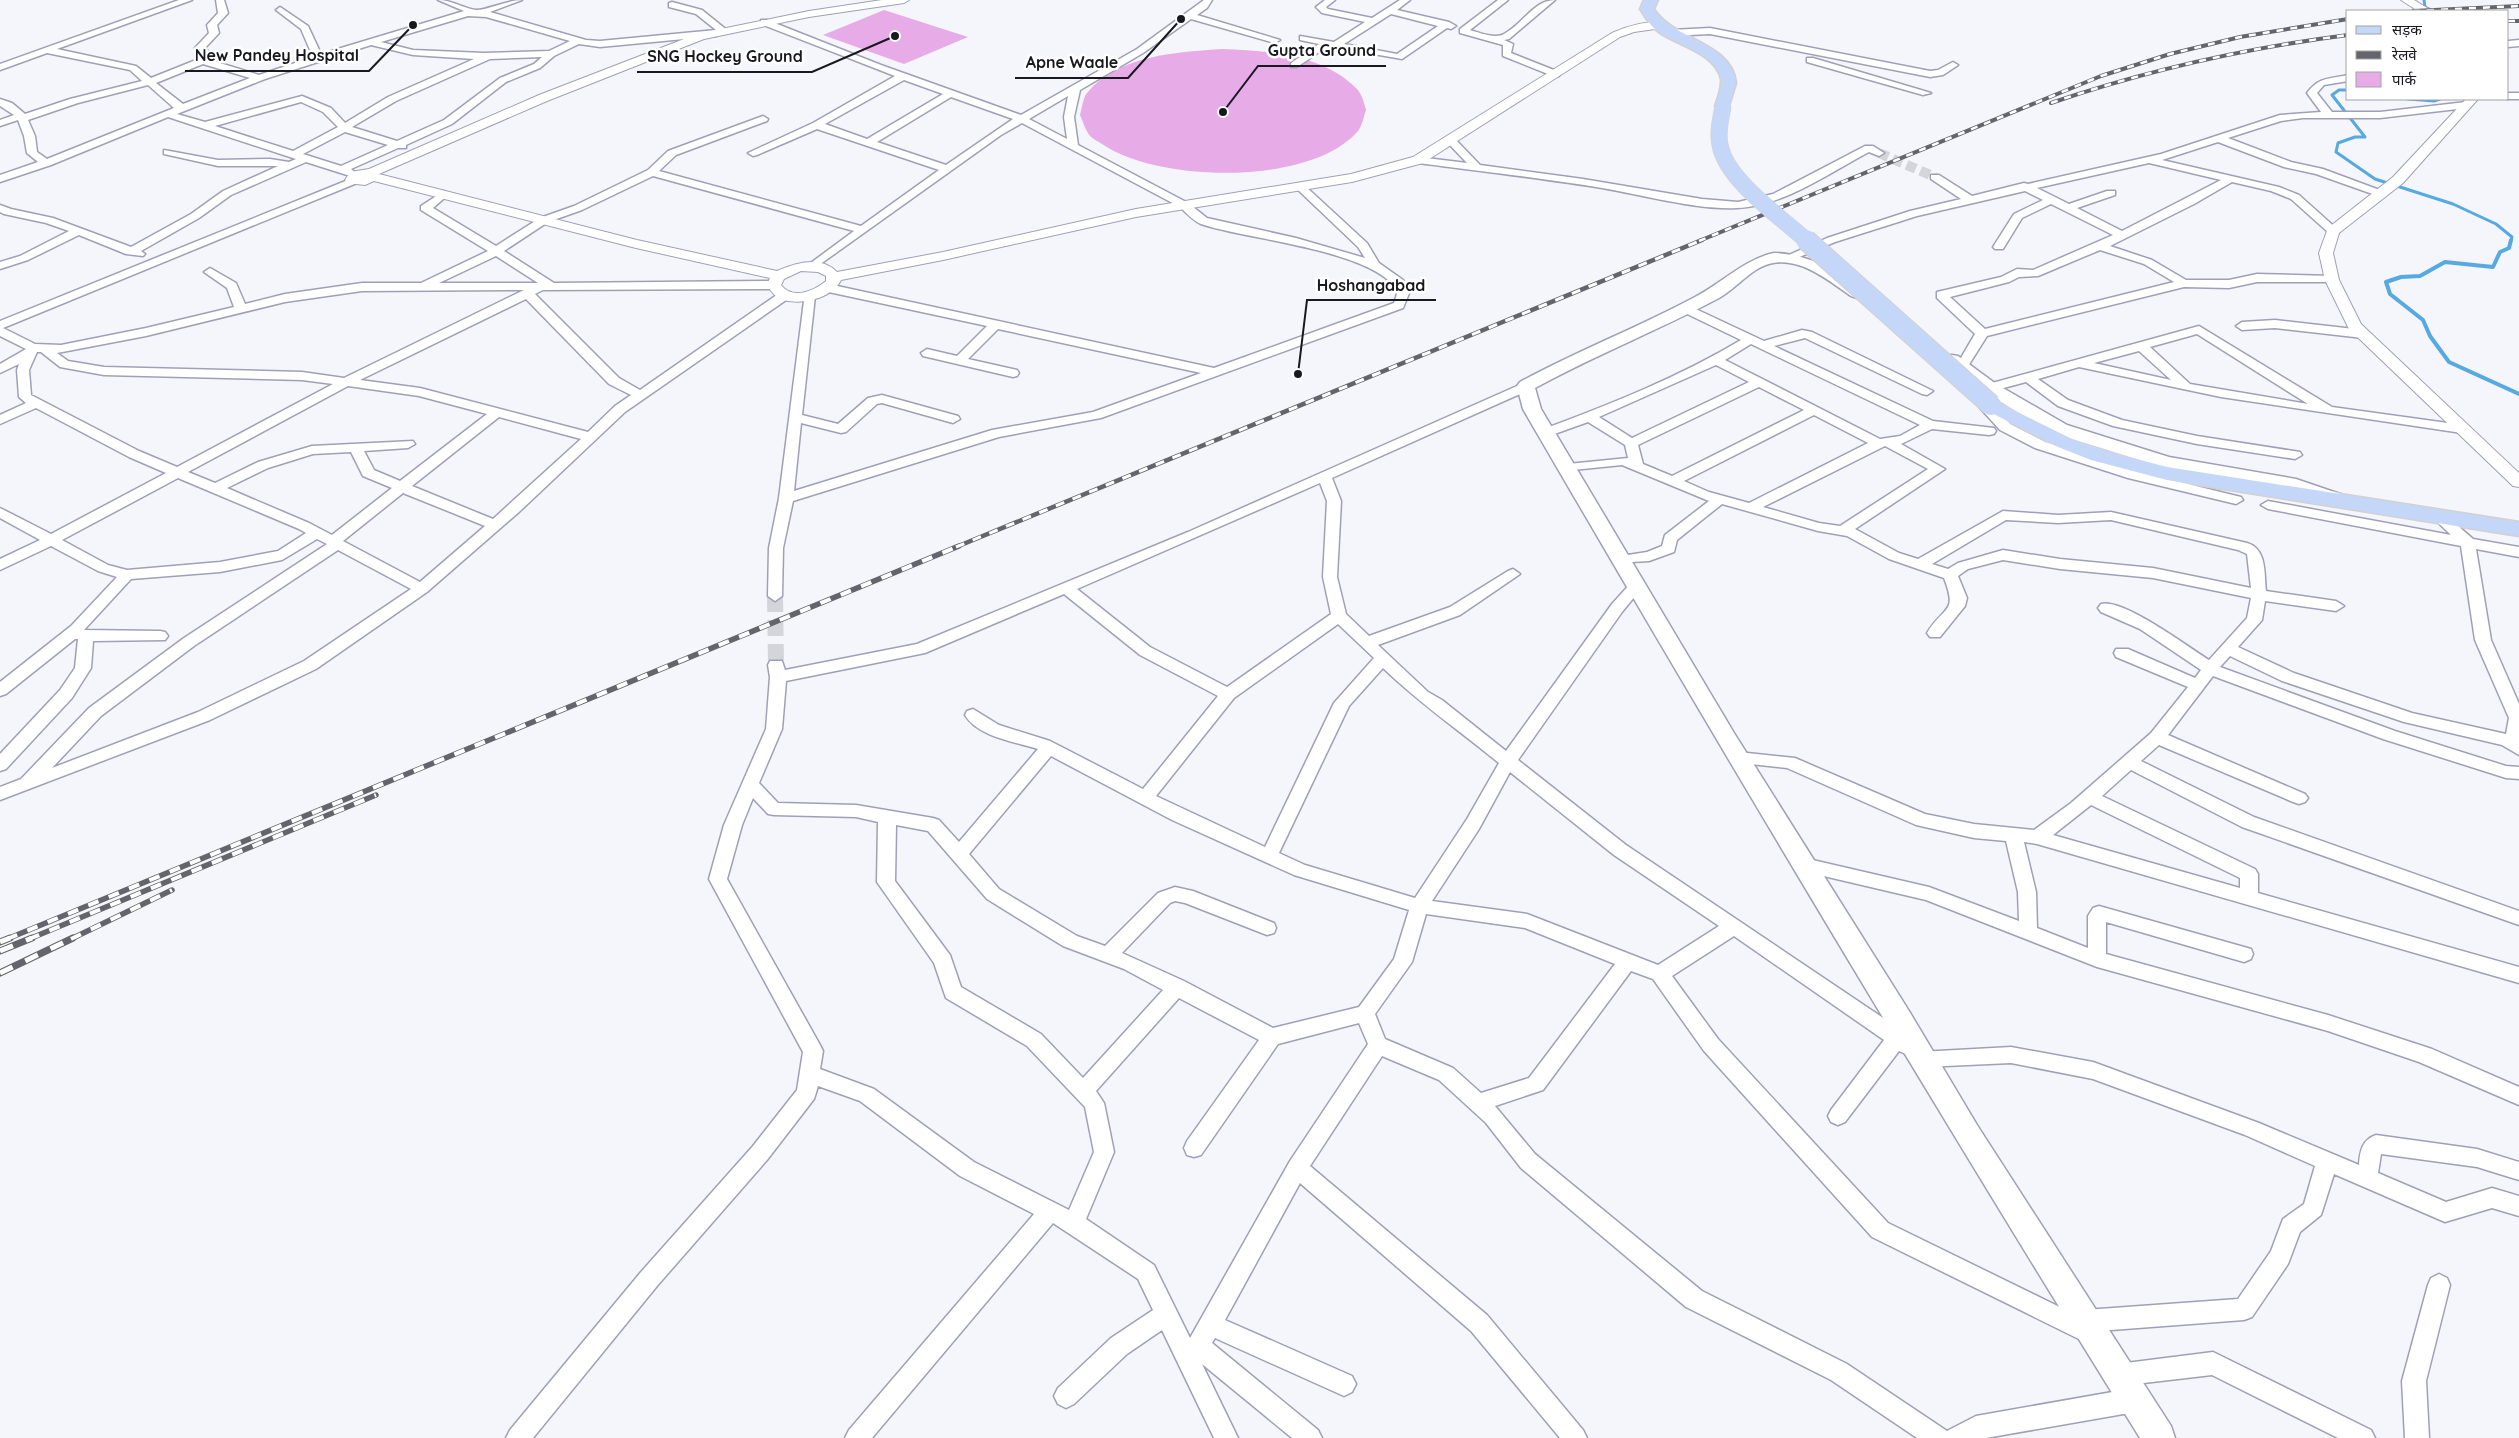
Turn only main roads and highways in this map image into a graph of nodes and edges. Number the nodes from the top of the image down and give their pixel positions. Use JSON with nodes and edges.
{"nodes":[{"id":1,"x":1651,"y":0,"type":"edge"},
{"id":2,"x":1991,"y":397,"type":"junction"},
{"id":3,"x":2343,"y":501,"type":"joint"},
{"id":4,"x":2519,"y":529,"type":"edge"},
{"id":5,"x":2159,"y":1438,"type":"edge"}],
"edges":[{"from":1,"to":2,"type":"main road","bridge":true},
{"from":2,"to":3,"type":"main road"},
{"from":2,"to":5,"type":"main road"},
{"from":3,"to":4,"type":"main road"}]}
